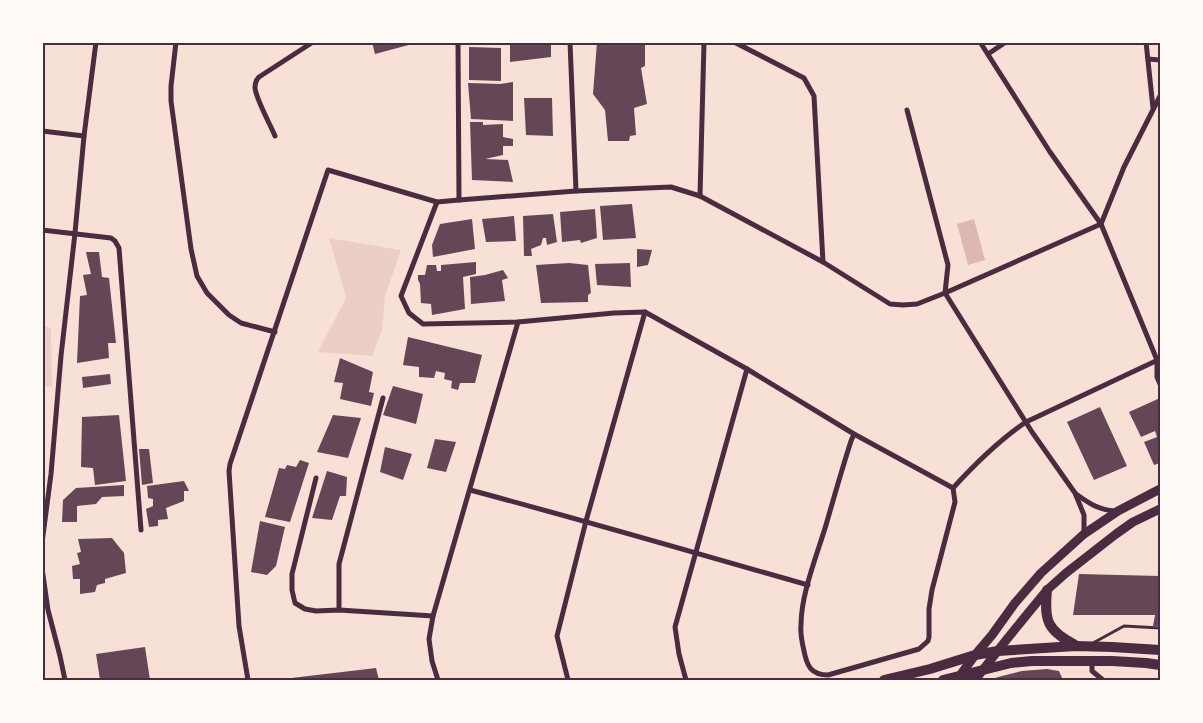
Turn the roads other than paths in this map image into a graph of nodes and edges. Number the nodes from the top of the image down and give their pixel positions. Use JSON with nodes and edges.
{"nodes":[{"id":1,"x":96,"y":42,"type":"edge"},
{"id":2,"x":176,"y":42,"type":"edge"},
{"id":3,"x":313,"y":42,"type":"edge"},
{"id":4,"x":458,"y":42,"type":"edge"},
{"id":5,"x":570,"y":42,"type":"edge"},
{"id":6,"x":704,"y":42,"type":"edge"},
{"id":7,"x":734,"y":42,"type":"edge"},
{"id":8,"x":980,"y":42,"type":"edge"},
{"id":9,"x":1006,"y":42,"type":"edge"},
{"id":10,"x":1146,"y":42,"type":"edge"},
{"id":11,"x":741,"y":44,"type":"edge"},
{"id":12,"x":988,"y":54,"type":"junction"},
{"id":13,"x":1148,"y":59,"type":"junction"},
{"id":14,"x":1160,"y":60,"type":"edge"},
{"id":15,"x":1160,"y":96,"type":"edge"},
{"id":16,"x":1153,"y":109,"type":"junction"},
{"id":17,"x":907,"y":110,"type":"dead end"},
{"id":18,"x":42,"y":131,"type":"edge"},
{"id":19,"x":84,"y":136,"type":"junction"},
{"id":20,"x":275,"y":136,"type":"dead end"},
{"id":21,"x":576,"y":191,"type":"junction"},
{"id":22,"x":700,"y":196,"type":"junction"},
{"id":23,"x":459,"y":200,"type":"junction"},
{"id":24,"x":437,"y":202,"type":"junction"},
{"id":25,"x":1102,"y":224,"type":"junction"},
{"id":26,"x":42,"y":230,"type":"edge"},
{"id":27,"x":75,"y":233,"type":"junction"},
{"id":28,"x":823,"y":262,"type":"junction"},
{"id":29,"x":945,"y":293,"type":"junction"},
{"id":30,"x":645,"y":312,"type":"junction"},
{"id":31,"x":518,"y":322,"type":"junction"},
{"id":32,"x":275,"y":332,"type":"junction"},
{"id":33,"x":1159,"y":361,"type":"edge"},
{"id":34,"x":747,"y":369,"type":"junction"},
{"id":35,"x":1160,"y":384,"type":"edge"},
{"id":36,"x":383,"y":398,"type":"dead end"},
{"id":37,"x":1026,"y":422,"type":"junction"},
{"id":38,"x":854,"y":434,"type":"junction"},
{"id":39,"x":316,"y":478,"type":"dead end"},
{"id":40,"x":953,"y":488,"type":"junction"},
{"id":41,"x":1160,"y":489,"type":"edge"},
{"id":42,"x":470,"y":490,"type":"junction"},
{"id":43,"x":1075,"y":493,"type":"junction"},
{"id":44,"x":1160,"y":508,"type":"edge"},
{"id":45,"x":1118,"y":511,"type":"junction"},
{"id":46,"x":586,"y":521,"type":"junction"},
{"id":47,"x":140,"y":530,"type":"dead end"},
{"id":48,"x":1084,"y":534,"type":"junction"},
{"id":49,"x":42,"y":544,"type":"edge"},
{"id":50,"x":695,"y":554,"type":"junction"},
{"id":51,"x":42,"y":568,"type":"edge"},
{"id":52,"x":808,"y":585,"type":"junction"},
{"id":53,"x":1047,"y":590,"type":"junction"},
{"id":54,"x":339,"y":610,"type":"junction"},
{"id":55,"x":433,"y":616,"type":"junction"},
{"id":56,"x":1160,"y":628,"type":"edge"},
{"id":57,"x":1076,"y":646,"type":"junction"},
{"id":58,"x":1088,"y":646,"type":"junction"},
{"id":59,"x":1160,"y":650,"type":"edge"},
{"id":60,"x":998,"y":651,"type":"junction"},
{"id":61,"x":975,"y":655,"type":"junction"},
{"id":62,"x":1092,"y":661,"type":"junction"},
{"id":63,"x":1160,"y":665,"type":"edge"},
{"id":64,"x":983,"y":671,"type":"junction"},
{"id":65,"x":958,"y":678,"type":"edge"},
{"id":66,"x":65,"y":680,"type":"edge"},
{"id":67,"x":248,"y":680,"type":"edge"},
{"id":68,"x":438,"y":680,"type":"edge"},
{"id":69,"x":568,"y":680,"type":"edge"},
{"id":70,"x":686,"y":680,"type":"edge"},
{"id":71,"x":884,"y":680,"type":"edge"},
{"id":72,"x":943,"y":680,"type":"edge"},
{"id":73,"x":975,"y":680,"type":"edge"},
{"id":74,"x":1103,"y":680,"type":"edge"}],
"edges":[{"from":1,"to":19,"type":"street"},
{"from":2,"to":32,"type":"street"},
{"from":3,"to":20,"type":"street"},
{"from":4,"to":23,"type":"street"},
{"from":5,"to":21,"type":"street"},
{"from":6,"to":22,"type":"street"},
{"from":7,"to":11,"type":"street"},
{"from":8,"to":12,"type":"street"},
{"from":9,"to":12,"type":"street"},
{"from":10,"to":13,"type":"street"},
{"from":11,"to":28,"type":"street"},
{"from":12,"to":25,"type":"street"},
{"from":13,"to":14,"type":"street"},
{"from":13,"to":16,"type":"street"},
{"from":15,"to":16,"type":"street"},
{"from":16,"to":25,"type":"street"},
{"from":17,"to":29,"type":"street"},
{"from":18,"to":19,"type":"street"},
{"from":19,"to":27,"type":"street"},
{"from":21,"to":22,"type":"street"},
{"from":21,"to":23,"type":"street"},
{"from":22,"to":28,"type":"street"},
{"from":23,"to":24,"type":"street"},
{"from":24,"to":31,"type":"street"},
{"from":24,"to":32,"type":"street"},
{"from":25,"to":29,"type":"street"},
{"from":25,"to":33,"type":"street"},
{"from":26,"to":27,"type":"street"},
{"from":27,"to":47,"type":"street"},
{"from":27,"to":49,"type":"street"},
{"from":28,"to":29,"type":"street"},
{"from":29,"to":37,"type":"street"},
{"from":30,"to":31,"type":"street"},
{"from":30,"to":34,"type":"street"},
{"from":30,"to":46,"type":"street"},
{"from":31,"to":42,"type":"street"},
{"from":32,"to":67,"type":"street"},
{"from":33,"to":35,"type":"street"},
{"from":33,"to":37,"type":"street"},
{"from":34,"to":38,"type":"street"},
{"from":34,"to":50,"type":"street"},
{"from":36,"to":54,"type":"street"},
{"from":37,"to":40,"type":"street"},
{"from":37,"to":43,"type":"street"},
{"from":38,"to":40,"type":"street"},
{"from":38,"to":52,"type":"street"},
{"from":39,"to":54,"type":"street"},
{"from":40,"to":52,"type":"street"},
{"from":41,"to":45,"type":"street"},
{"from":42,"to":46,"type":"street"},
{"from":42,"to":55,"type":"street"},
{"from":43,"to":45,"type":"street"},
{"from":43,"to":48,"type":"street"},
{"from":44,"to":53,"type":"street"},
{"from":45,"to":48,"type":"street"},
{"from":46,"to":50,"type":"street"},
{"from":46,"to":69,"type":"street"},
{"from":48,"to":61,"type":"street"},
{"from":50,"to":52,"type":"street"},
{"from":50,"to":70,"type":"street"},
{"from":51,"to":66,"type":"street"},
{"from":53,"to":57,"type":"main road"},
{"from":53,"to":60,"type":"street"},
{"from":54,"to":55,"type":"street"},
{"from":55,"to":68,"type":"street"},
{"from":56,"to":58,"type":"lane"},
{"from":57,"to":58,"type":"main road"},
{"from":57,"to":60,"type":"main road"},
{"from":58,"to":59,"type":"main road"},
{"from":60,"to":61,"type":"main road"},
{"from":60,"to":64,"type":"street"},
{"from":61,"to":65,"type":"street"},
{"from":61,"to":71,"type":"main road"},
{"from":62,"to":63,"type":"main road"},
{"from":62,"to":64,"type":"main road"},
{"from":62,"to":74,"type":"street"},
{"from":64,"to":65,"type":"main road"},
{"from":64,"to":73,"type":"street"},
{"from":65,"to":72,"type":"main road"}]}
